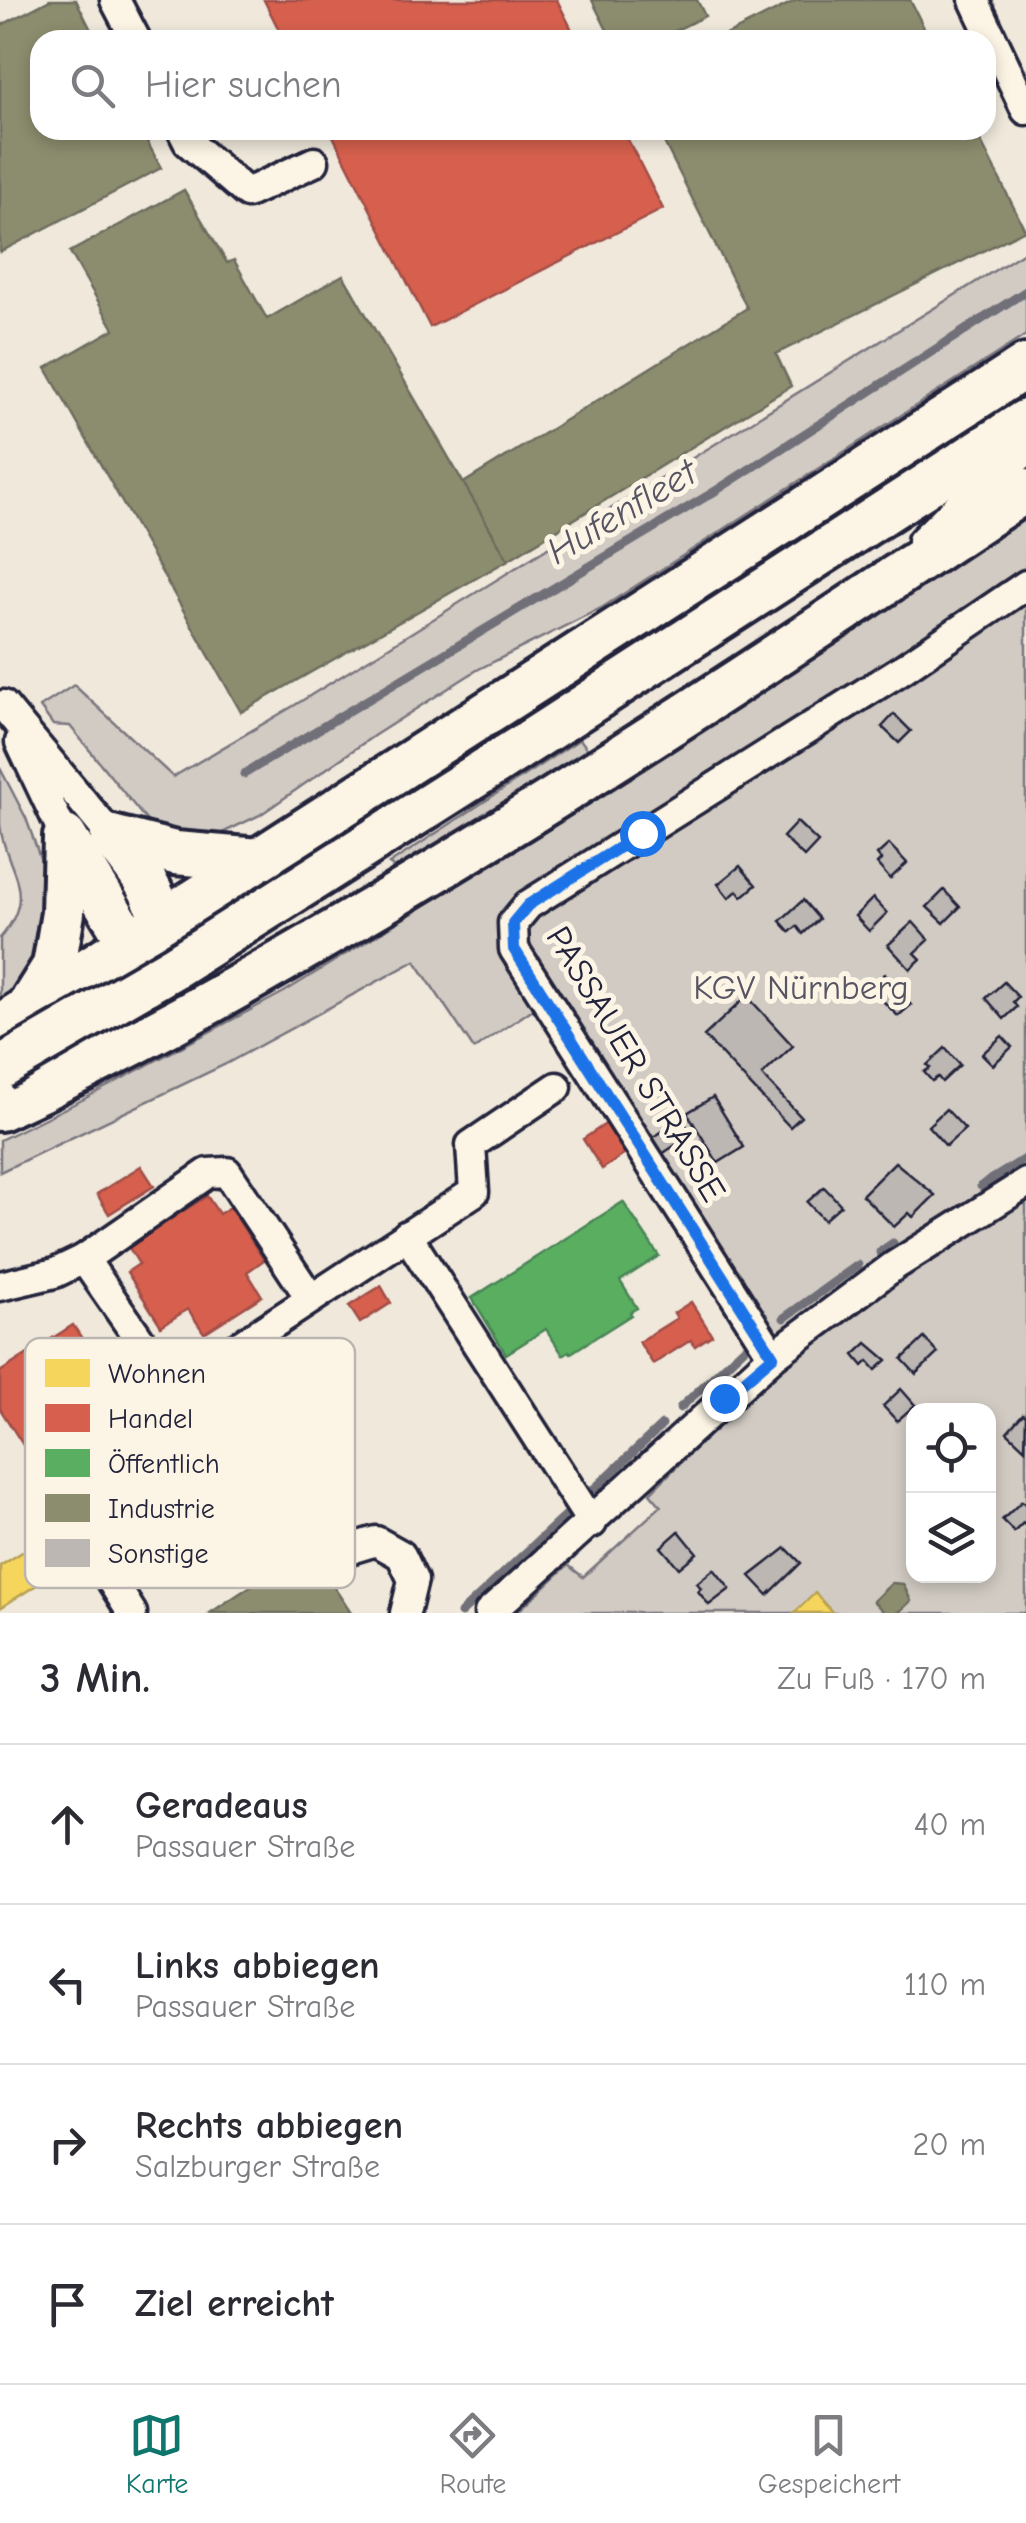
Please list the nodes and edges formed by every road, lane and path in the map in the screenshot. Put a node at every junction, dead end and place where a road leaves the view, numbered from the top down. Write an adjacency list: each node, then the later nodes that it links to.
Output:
1 (115, 0): 3 (street)
2 (974, 0): 4 (street)
3 (131, 30)
4 (988, 30)
5 (996, 47): 6 (street)
6 (1026, 110)
7 (187, 140): 8 (street)
8 (314, 162)
9 (1026, 366): 18 (highway)
10 (1026, 421): 23 (highway, bridge)
11 (1026, 451): 14 (street)
12 (1026, 490): 14 (highway)
13 (1026, 585): 33 (street, PASSAUER STRASSE)
14 (859, 601): 20 (highway)
15 (2, 702): 16 (street); 17 (street)
16 (66, 837): 19 (highway); 21 (highway)
17 (112, 837): 18 (highway); 19 (highway)
18 (259, 860): 19 (highway)
19 (155, 940): 20 (highway); 21 (highway); 22 (highway)
20 (242, 985): 22 (highway)
21 (13, 1018)
22 (106, 1060): 25 (highway)
23 (0, 1068)
24 (557, 1087): 27 (street)
25 (0, 1108)
26 (1026, 1183): 33 (street)
27 (408, 1236): 30 (street); 34 (street)
28 (84, 1259): 29 (street); 30 (street); 31 (street)
29 (0, 1286)
30 (311, 1299): 32 (street)
31 (139, 1338)
32 (252, 1338)
33 (773, 1356): 34 (street)
34 (592, 1523): 39 (street)
35 (355, 1548): 38 (street)
36 (116, 1588): 37 (street)
37 (132, 1613)
38 (405, 1613)
39 (489, 1613)

